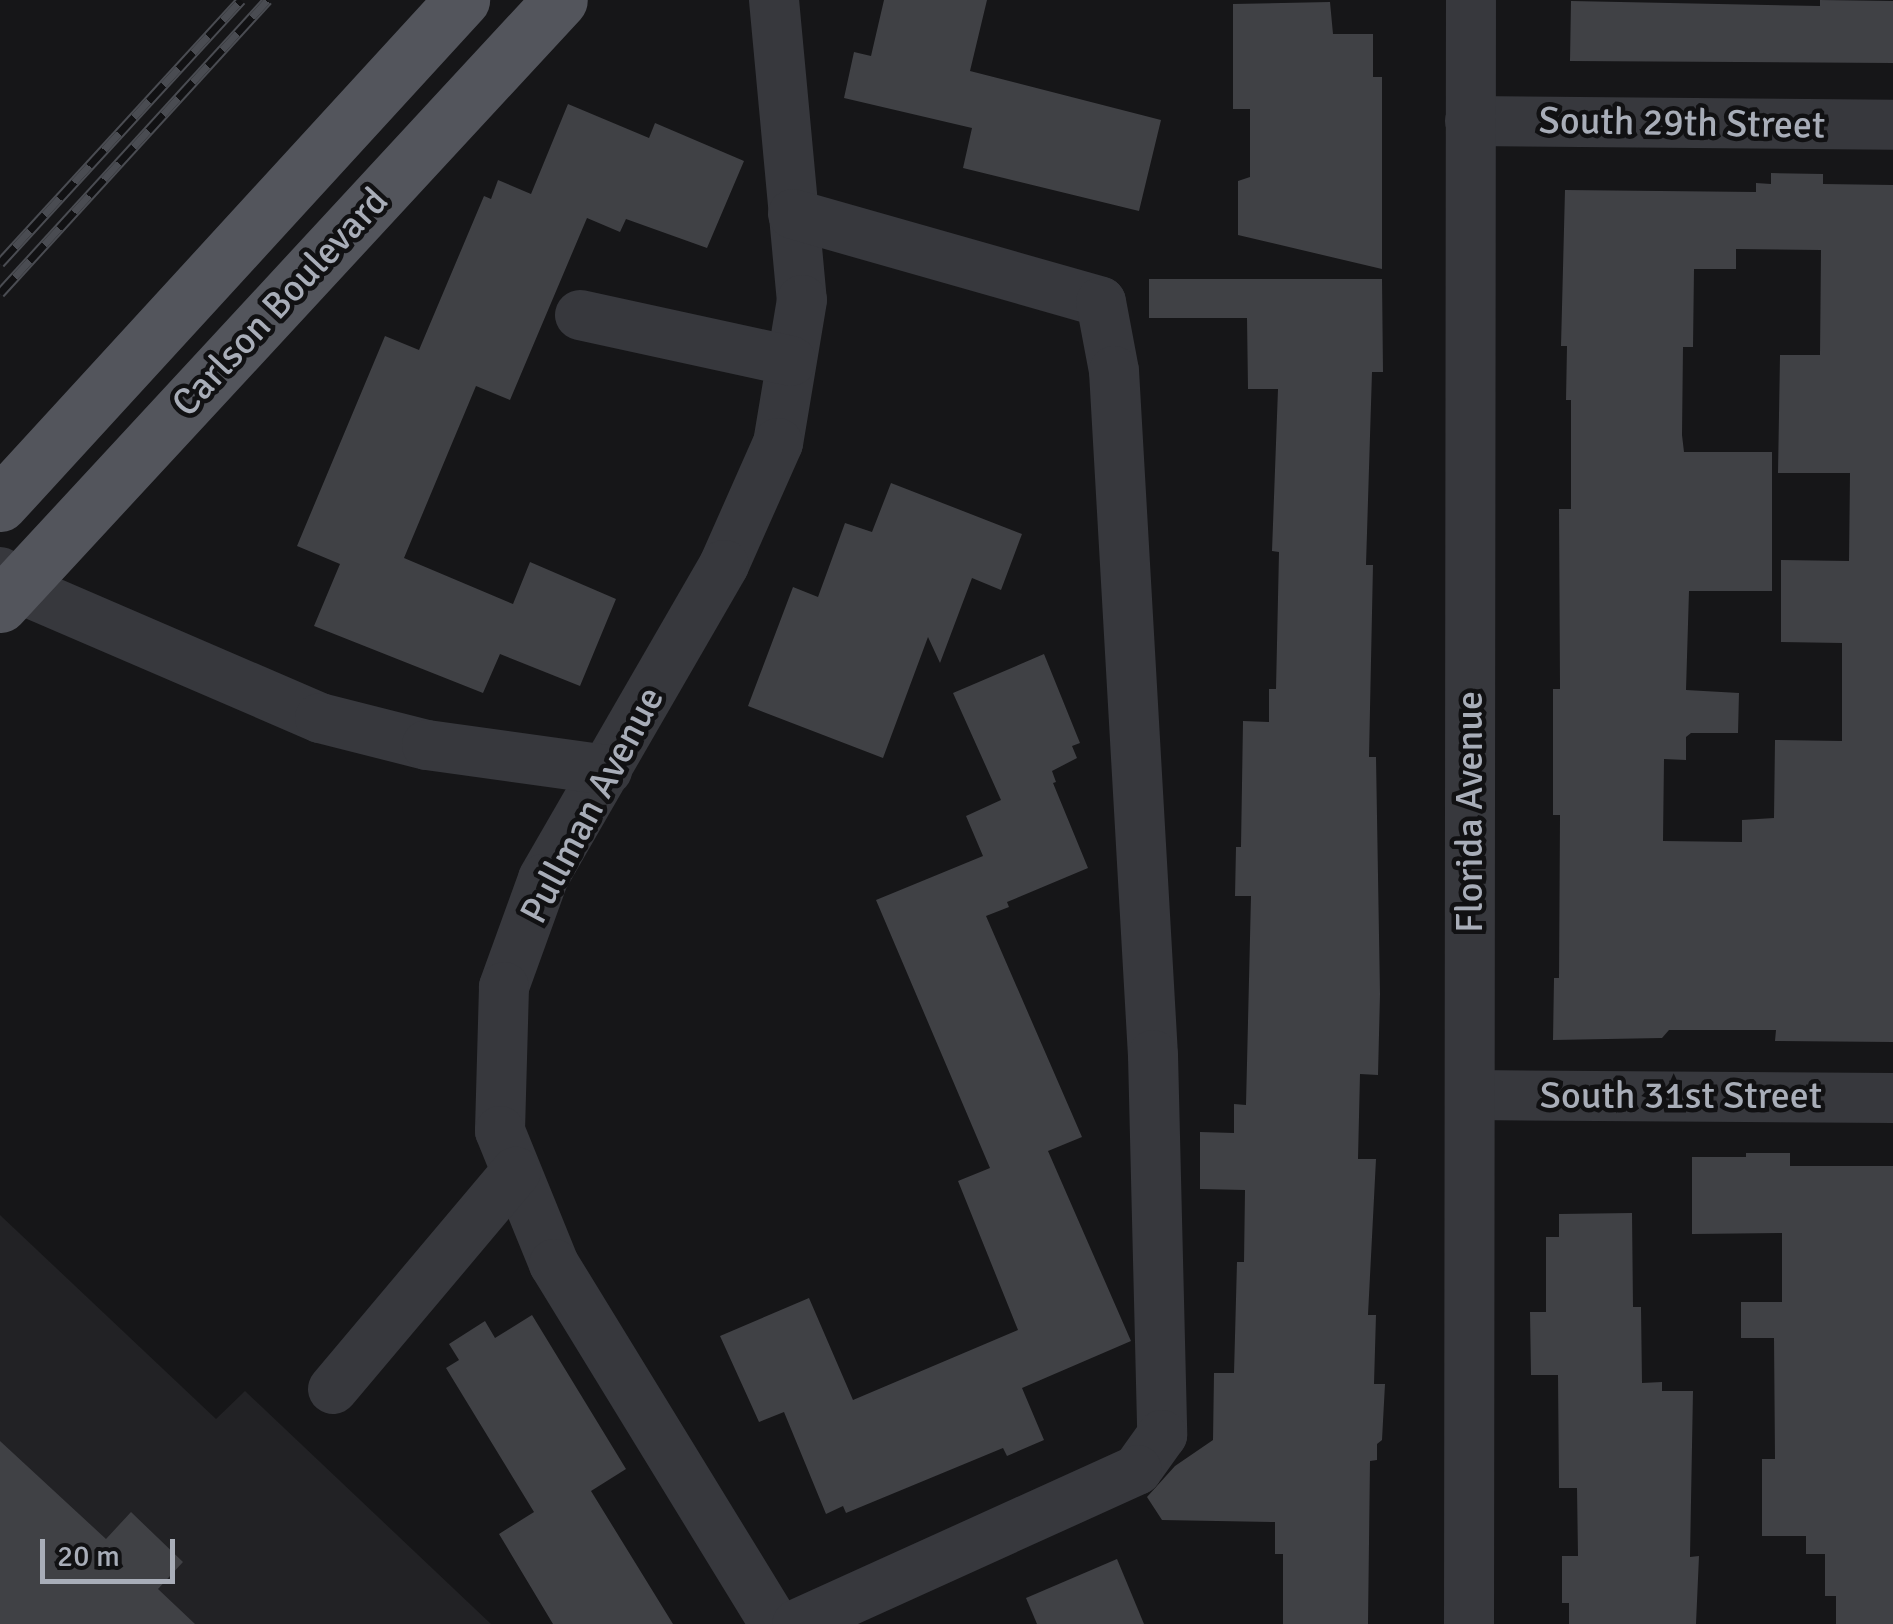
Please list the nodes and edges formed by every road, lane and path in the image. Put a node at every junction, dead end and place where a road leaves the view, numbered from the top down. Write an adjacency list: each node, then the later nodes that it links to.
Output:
1 (462, 0): 10 (main road, Carlson Boulevard)
2 (560, 0): 11 (main road, Carlson Boulevard)
3 (774, 0): 7 (street, Pullman Avenue)
4 (1471, 0): 5 (street, Florida Avenue)
5 (1470, 121): 6 (street, South 29th Street); 13 (street, Florida Avenue)
6 (1893, 125)
7 (794, 214): 9 (street, Pullman Avenue); 18 (street)
8 (580, 314): 9 (street)
9 (791, 361): 12 (street, Pullman Avenue)
10 (0, 504)
11 (5, 588): 12 (street)
12 (607, 770): 15 (street, Pullman Avenue)
13 (1470, 1095): 14 (street, South 31st Street); 19 (street, Florida Avenue)
14 (1893, 1098)
15 (516, 1172): 16 (street); 17 (street, Pullman Avenue)
16 (333, 1390)
17 (775, 1624)
18 (797, 1624)
19 (1469, 1624)

